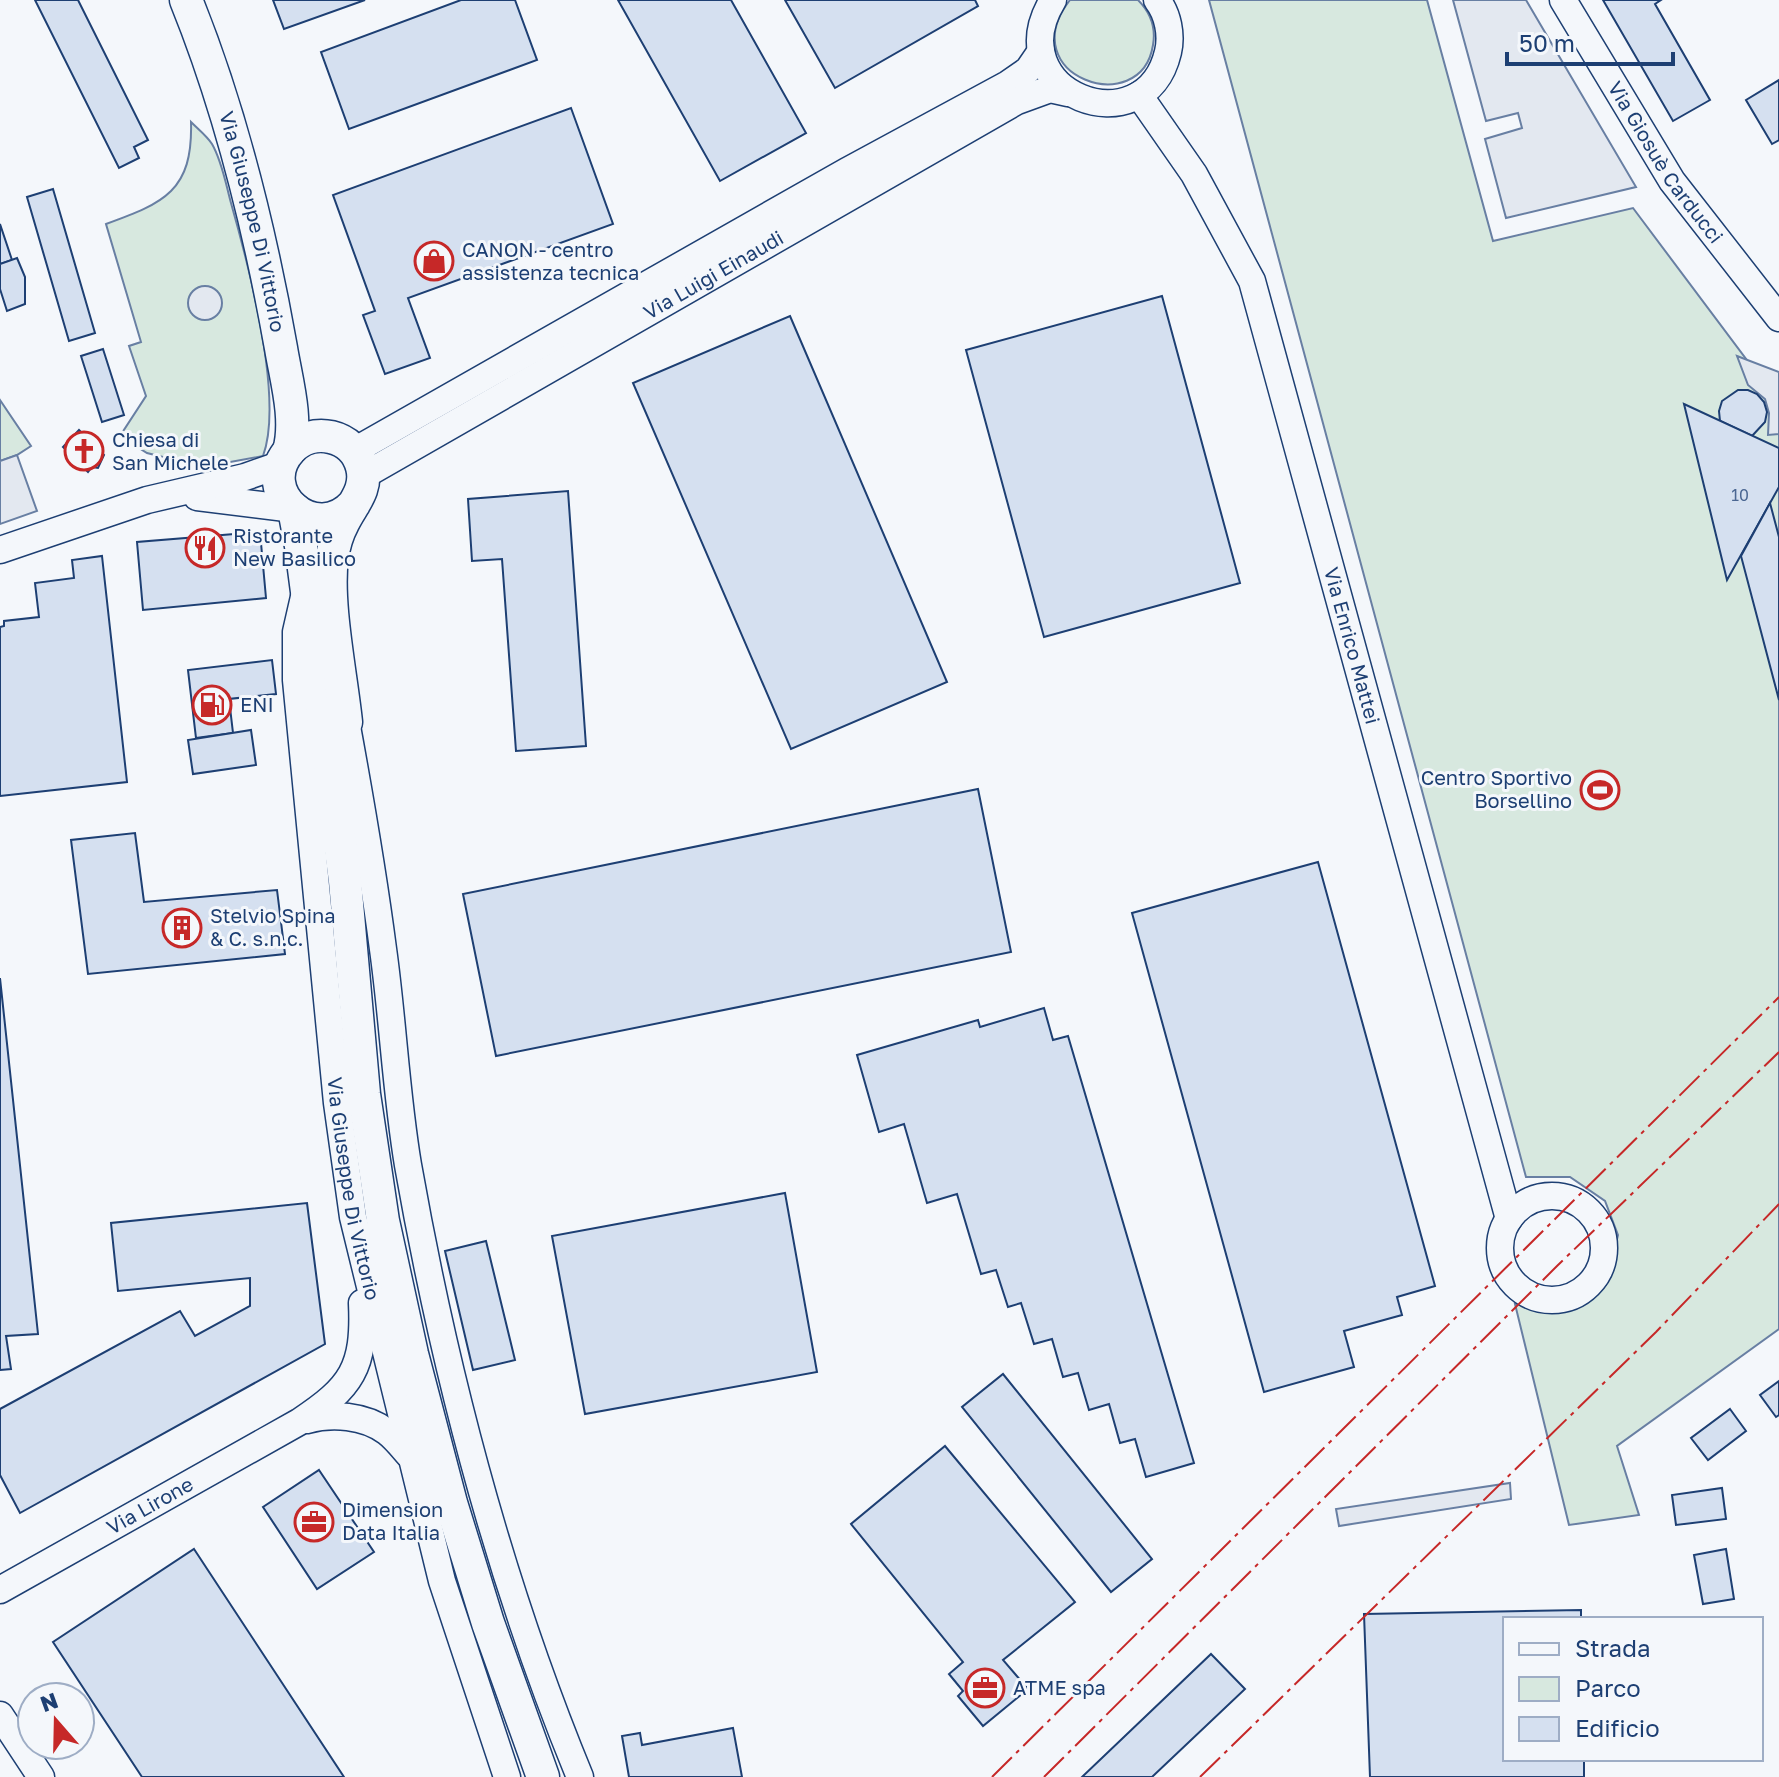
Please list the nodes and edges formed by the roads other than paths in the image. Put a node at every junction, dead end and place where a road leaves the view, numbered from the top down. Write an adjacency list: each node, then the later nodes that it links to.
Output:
1 (186, 0): 10 (main road, Via Giuseppe Di Vittorio)
2 (203, 0): 11 (main road, Via Giuseppe Di Vittorio)
3 (1053, 0): 6 (street)
4 (1157, 0): 8 (street)
5 (1563, 0): 9 (street, Via Giosuè Carducci)
6 (1041, 51): 7 (street); 11 (street, Via Luigi Einaudi)
7 (1068, 93): 8 (street); 11 (street, Via Luigi Einaudi)
8 (1139, 95): 18 (street, Via Enrico Mattei)
9 (1779, 318)
10 (285, 457): 11 (main road); 12 (street); 13 (main road, Via Giuseppe Di Vittorio)
11 (350, 467): 13 (main road); 16 (main road, Via Giuseppe Di Vittorio)
12 (165, 495): 13 (street); 14 (street)
13 (294, 509): 15 (main road, Via Giuseppe Di Vittorio)
14 (0, 550)
15 (306, 585): 17 (main road, Via Giuseppe Di Vittorio); 19 (street, Via Giuseppe Di Vittorio)
16 (346, 721): 17 (main road, Via Giuseppe Di Vittorio); 27 (street, Via Giuseppe Di Vittorio)
17 (345, 881): 26 (main road, Via Giuseppe Di Vittorio)
18 (1509, 1219)
19 (360, 1248): 20 (street, Via Lirone); 21 (street, Via Giuseppe Di Vittorio)
20 (299, 1422): 21 (street, Via Lirone); 22 (street, Via Lirone)
21 (409, 1455): 25 (street, Via Giuseppe Di Vittorio)
22 (0, 1590)
23 (0, 1715): 24 (street)
24 (41, 1777)
25 (507, 1777)
26 (543, 1777)
27 (580, 1777)

